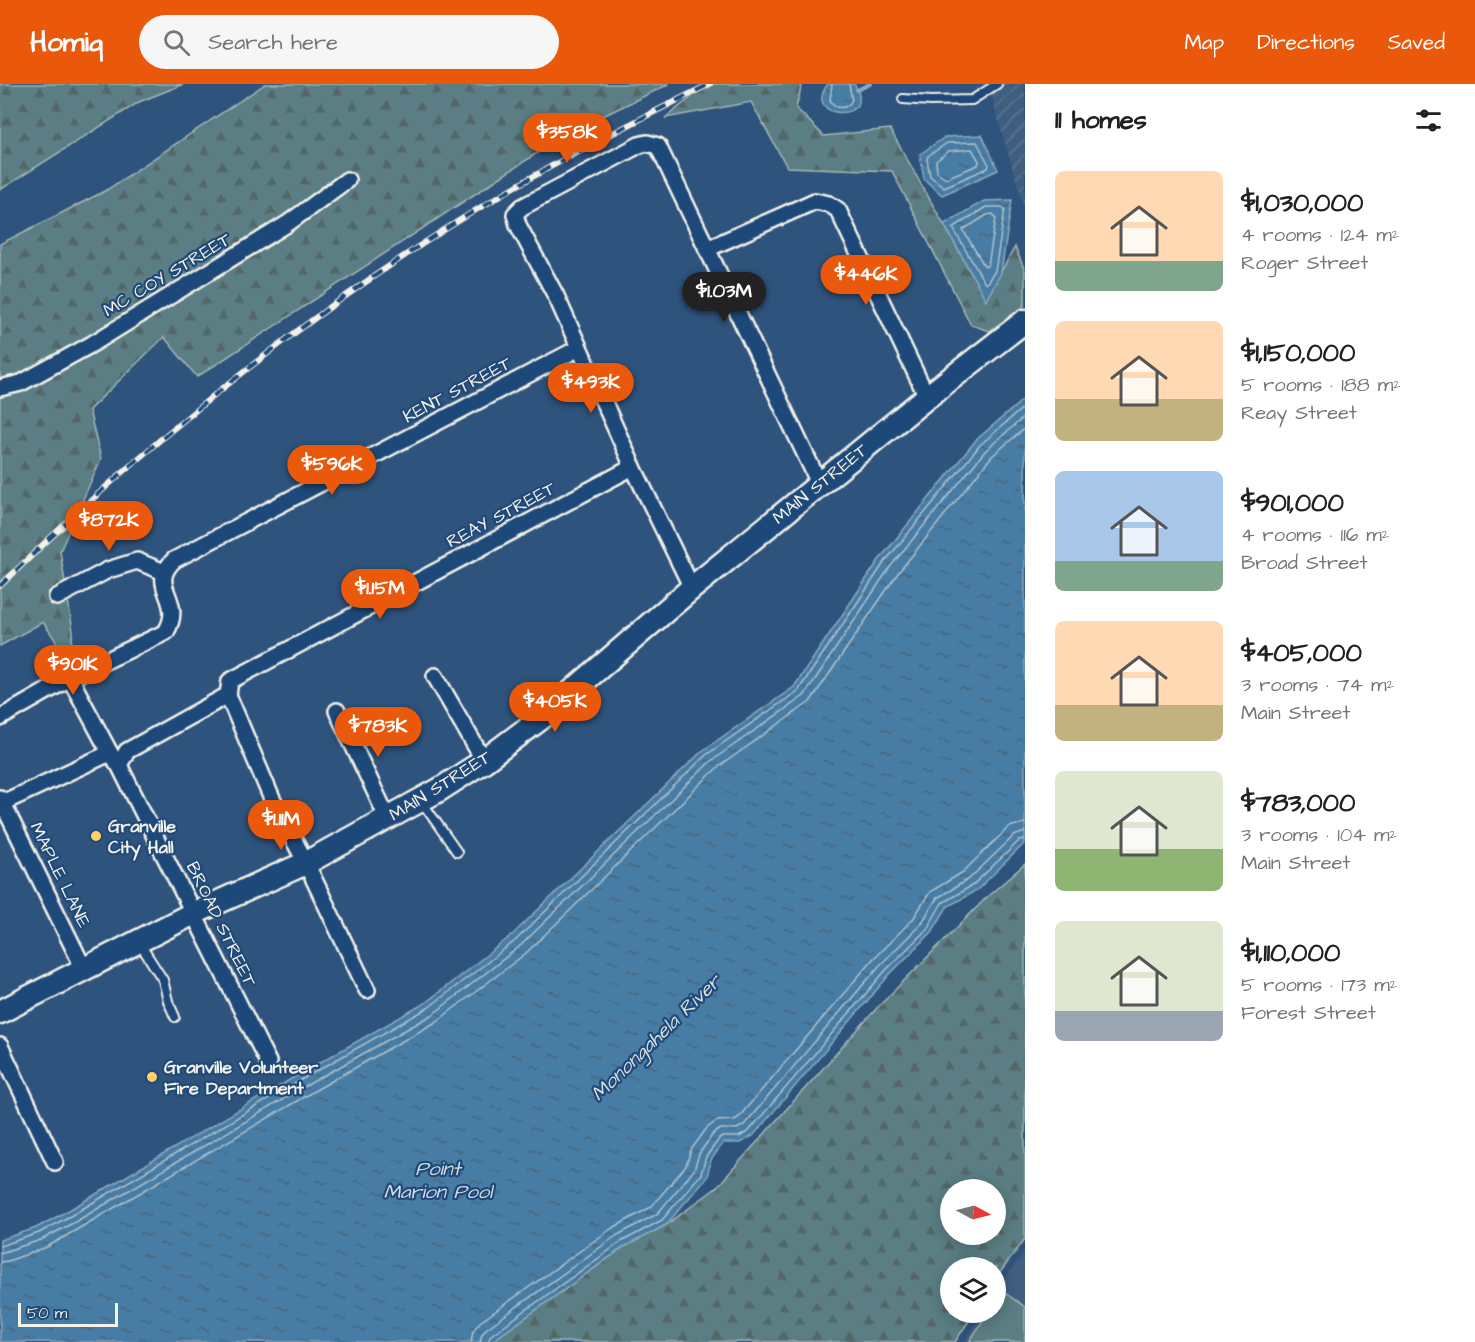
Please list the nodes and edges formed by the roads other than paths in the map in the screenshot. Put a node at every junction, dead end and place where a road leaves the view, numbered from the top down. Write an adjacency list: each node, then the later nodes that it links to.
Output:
1 (997, 84): 2 (lane)
2 (903, 99)
3 (347, 180): 7 (street, MC COY STREET)
4 (707, 249): 6 (street); 8 (street); 10 (street)
5 (1025, 321): 8 (main road, MAIN STREET)
6 (579, 348): 9 (street); 11 (street, KENT STREET)
7 (0, 388)
8 (927, 397): 10 (main road, MAIN STREET)
9 (633, 467): 12 (street); 16 (street, REAY STREET)
10 (820, 485): 12 (main road, MAIN STREET)
11 (164, 572): 13 (street); 15 (street)
12 (692, 588): 20 (main road, MAIN STREET)
13 (57, 597)
14 (435, 676): 20 (street)
15 (70, 678): 18 (street); 19 (street, BROAD STREET)
16 (228, 695): 21 (street, REAY STREET); 26 (street)
17 (337, 711): 24 (street)
18 (0, 718)
19 (110, 753): 21 (street, BROAD STREET); 23 (street)
20 (484, 761): 22 (main road, MAIN STREET)
21 (119, 765): 27 (street, BROAD STREET)
22 (421, 800): 24 (main road, MAIN STREET); 25 (lane)
23 (1, 802): 29 (street, MAPLE LANE)
24 (388, 819): 26 (main road, MAIN STREET)
25 (457, 852)
26 (306, 863): 27 (main road, MAIN STREET); 30 (street)
27 (194, 913): 28 (main road, MAIN STREET); 34 (street, BROAD STREET)
28 (139, 942): 29 (main road, MAIN STREET); 32 (lane)
29 (84, 969): 31 (main road, MAIN STREET)
30 (367, 990)
31 (0, 1012)
32 (175, 1017)
33 (0, 1046): 35 (street)
34 (268, 1062)
35 (55, 1162)

